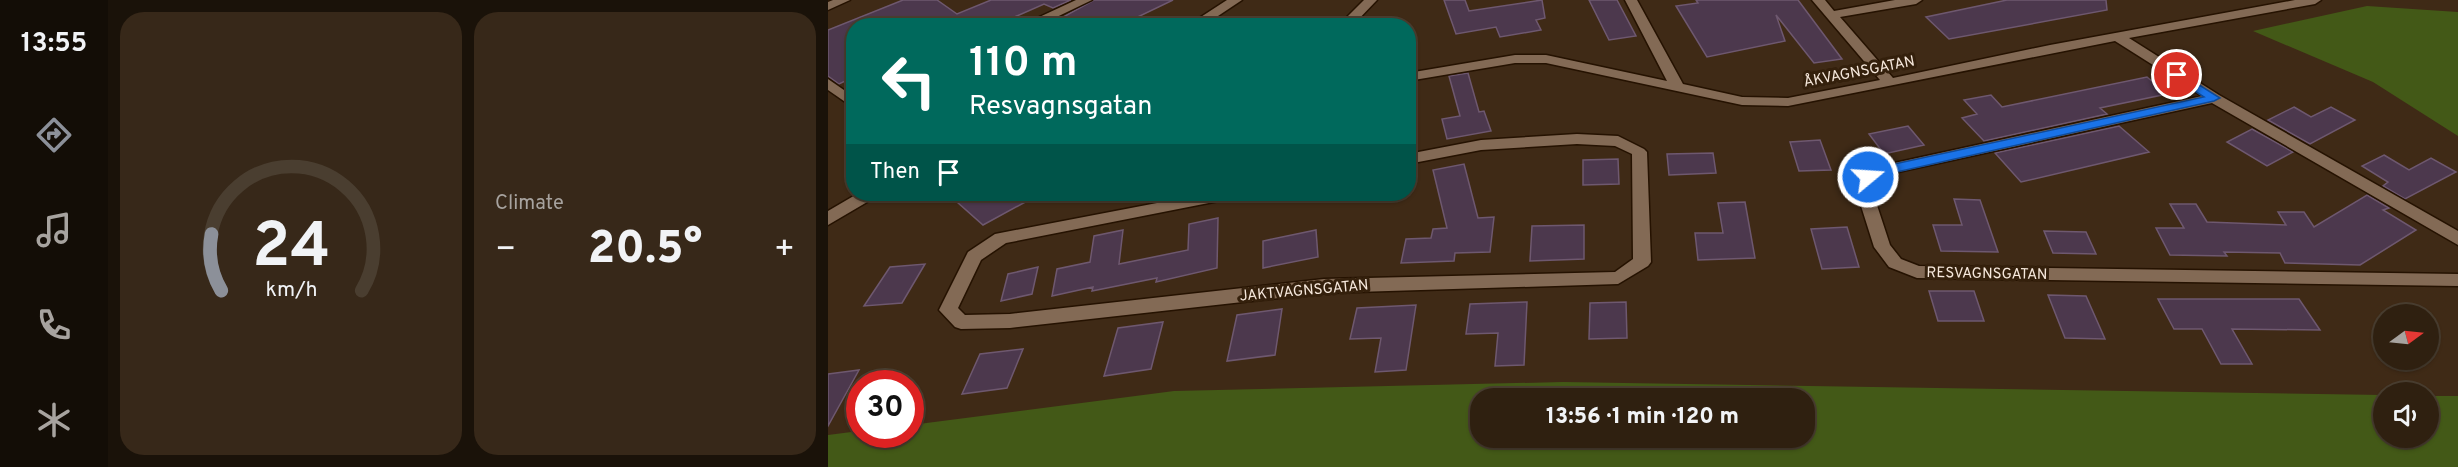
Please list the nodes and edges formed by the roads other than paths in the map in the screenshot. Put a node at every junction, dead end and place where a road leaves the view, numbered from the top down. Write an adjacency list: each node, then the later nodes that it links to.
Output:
1 (844, 0): 9 (street)
2 (1086, 0): 11 (street)
3 (1236, 0): 12 (street)
4 (1371, 0): 13 (street)
5 (1631, 0): 18 (street)
6 (1818, 0): 10 (street)
7 (1916, 0): 10 (street)
8 (2315, 0): 14 (street, ÅKVAGNSGATAN)
9 (828, 6)
10 (1831, 15): 16 (street)
11 (1044, 18)
12 (1206, 18)
13 (1352, 18)
14 (2118, 38): 16 (street, ÅKVAGNSGATAN); 20 (street)
15 (1416, 76): 18 (street, ÅKVAGNSGATAN)
16 (1889, 82): 18 (street, ÅKVAGNSGATAN)
17 (828, 83): 19 (street)
18 (1678, 88)
19 (846, 98)
20 (2214, 98): 25 (street); 26 (street, RESVAGNSGATAN)
21 (1416, 157): 23 (street, JAKTVAGNSGATAN)
22 (857, 201): 24 (street)
23 (1193, 201)
24 (828, 219)
25 (2458, 239)
26 (2458, 280)

